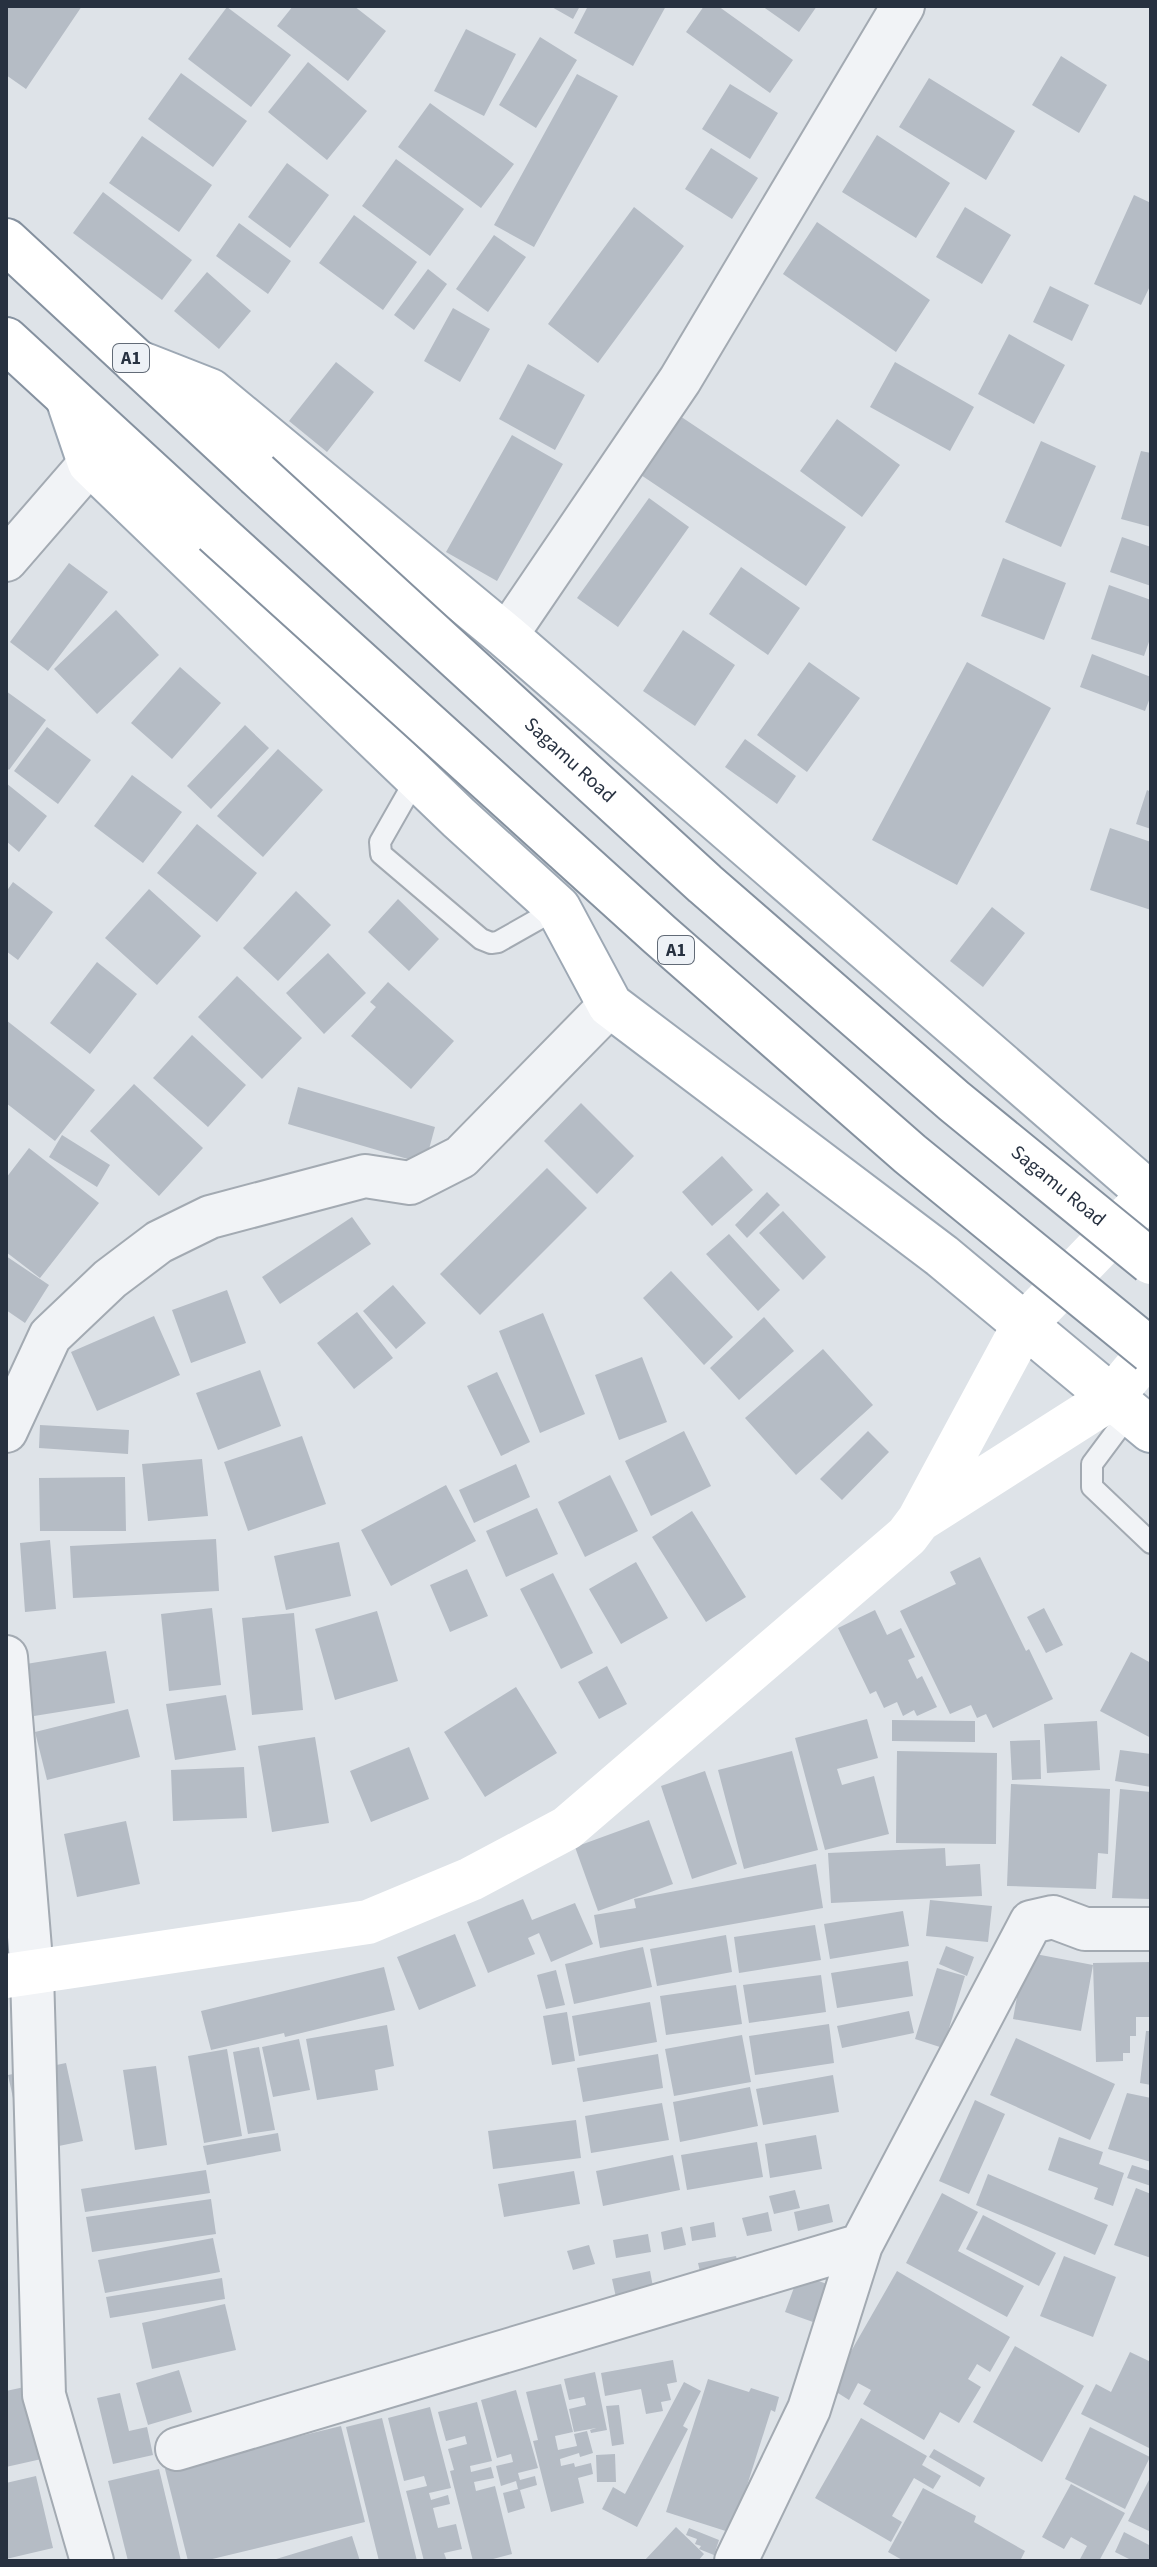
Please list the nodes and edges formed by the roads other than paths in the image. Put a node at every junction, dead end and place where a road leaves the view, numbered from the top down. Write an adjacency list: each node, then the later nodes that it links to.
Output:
1 (903, 6): 8 (street)
2 (6, 241): 4 (main road, Sagamu Road / A1)
3 (6, 340): 5 (main road, A1)
4 (133, 361): 8 (main road); 13 (main road, Sagamu Road / A1, bridge)
5 (68, 398): 6 (main road); 15 (main road, A1, bridge)
6 (90, 463): 7 (street); 9 (main road)
7 (6, 560)
8 (506, 636): 12 (main road)
9 (417, 777): 10 (main road); 10 (lane)
10 (558, 908): 11 (main road)
11 (610, 1005): 14 (main road); 17 (street)
12 (1150, 1194): 14 (main road)
13 (1151, 1262)
14 (1024, 1325): 16 (main road); 18 (main road)
15 (1151, 1351): 16 (main road)
16 (1131, 1414): 18 (main road); 19 (lane)
17 (6, 1431)
18 (919, 1520): 22 (main road)
19 (1151, 1543)
20 (6, 1657): 22 (street)
21 (1151, 1929): 23 (street)
22 (19, 1974): 25 (street)
23 (861, 2245): 24 (street); 26 (street)
24 (177, 2449)
25 (92, 2561)
26 (736, 2561)

